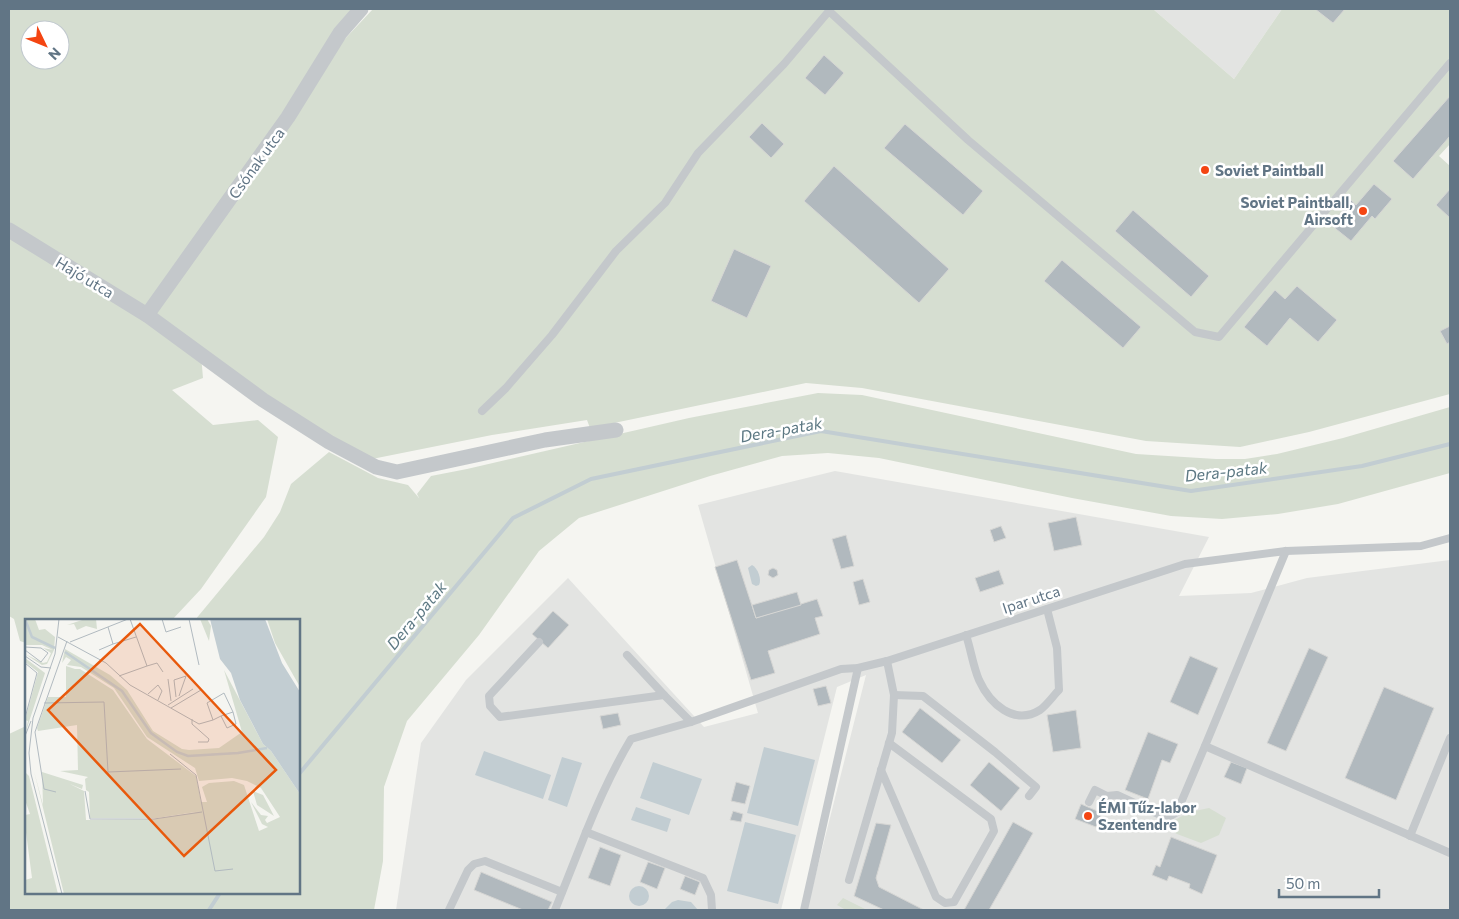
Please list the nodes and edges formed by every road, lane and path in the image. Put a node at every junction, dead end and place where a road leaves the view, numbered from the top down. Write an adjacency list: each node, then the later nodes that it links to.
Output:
1 (361, 9): 4 (street, Csónak utca)
2 (1450, 63): 5 (lane)
3 (9, 230): 4 (street, Hajó utca)
4 (147, 315): 6 (street, Hajó utca)
5 (482, 411)
6 (616, 430)
7 (1450, 538): 8 (lane, Ipar utca)
8 (1286, 551): 9 (lane, Ipar utca); 22 (lane)
9 (1047, 609): 10 (lane, Ipar utca); 10 (lane)
10 (966, 635): 13 (lane, Ipar utca)
11 (539, 642): 18 (lane)
12 (627, 654): 15 (lane)
13 (887, 661): 14 (lane, Ipar utca); 16 (lane)
14 (858, 668): 19 (lane, Ipar utca); 34 (lane)
15 (664, 695): 18 (lane); 19 (lane)
16 (894, 695): 21 (lane); 24 (lane)
17 (589, 696): 18 (lane)
18 (580, 706)
19 (691, 722): 26 (lane, Ipar utca)
20 (1450, 738): 27 (lane)
21 (889, 743): 23 (lane); 23 (lane)
22 (1205, 746): 25 (lane); 27 (lane)
23 (881, 770): 29 (lane)
24 (1029, 796)
25 (1089, 802)
26 (586, 832): 30 (lane); 33 (lane)
27 (1410, 836): 28 (lane)
28 (1450, 853)
29 (849, 880)
30 (562, 892): 31 (lane); 32 (lane)
31 (449, 910)
32 (555, 910)
33 (712, 910)
34 (804, 910)

